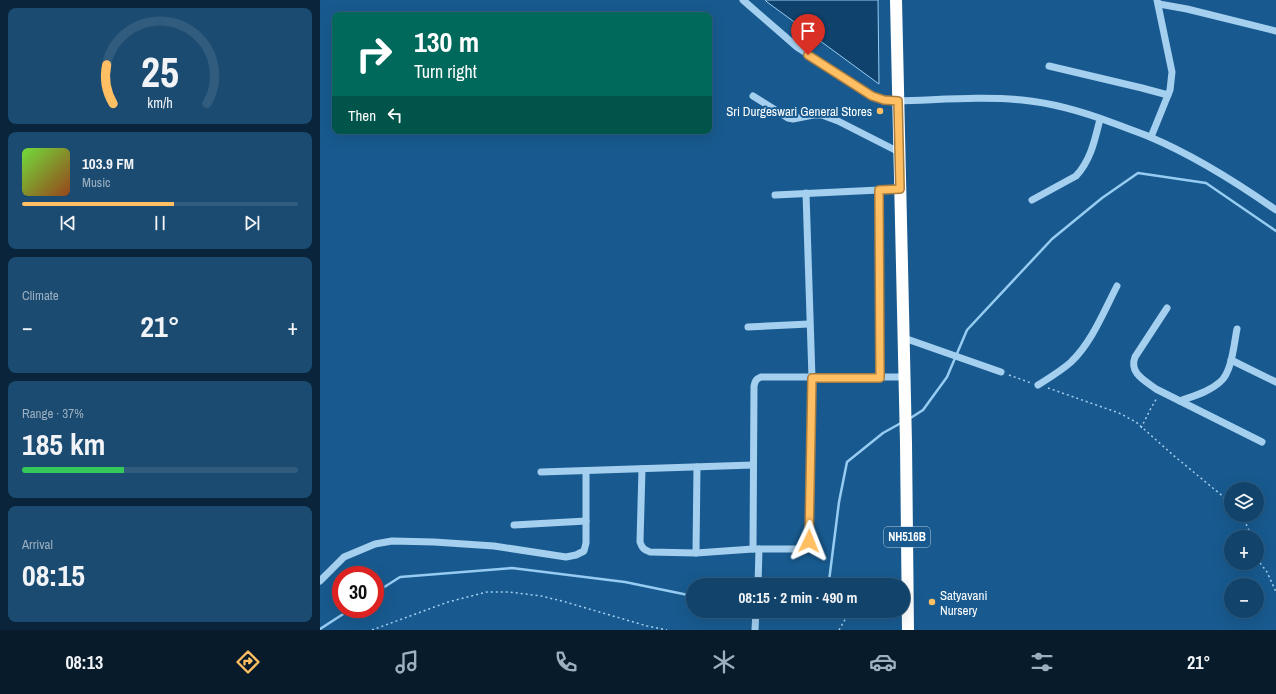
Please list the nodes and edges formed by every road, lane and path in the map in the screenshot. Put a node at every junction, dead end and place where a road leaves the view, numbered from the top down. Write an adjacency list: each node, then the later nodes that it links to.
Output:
1 (743, 0): 8 (street)
2 (896, 0): 8 (highway, NH516B)
3 (1158, 2): 4 (street); 6 (street)
4 (1276, 31)
5 (1049, 66): 6 (street)
6 (1168, 95): 10 (street)
7 (753, 96): 11 (street)
8 (898, 101): 9 (street); 11 (highway, NH516B)
9 (1100, 119): 10 (street); 16 (street)
10 (1151, 137): 17 (street)
11 (899, 152): 12 (highway, NH516B)
12 (900, 189): 13 (street); 23 (highway, NH516B)
13 (879, 190): 14 (street); 28 (street)
14 (806, 193): 15 (street); 20 (street)
15 (775, 195)
16 (1032, 200)
17 (1276, 210)
18 (1118, 286): 30 (street)
19 (1167, 308): 31 (street)
20 (809, 324): 21 (street); 27 (street)
21 (748, 327)
22 (1237, 329): 24 (street)
23 (904, 338): 25 (street); 26 (highway, NH516B)
24 (1231, 360): 29 (street); 32 (street)
25 (1001, 372): 30 (path)
26 (904, 377): 28 (street); 55 (highway, NH516B)
27 (812, 378): 28 (street); 35 (street); 43 (street)
28 (880, 378)
29 (1276, 382)
30 (1038, 385): 33 (path)
31 (1162, 392): 32 (street); 33 (path)
32 (1180, 401): 34 (street)
33 (1141, 428): 40 (path)
34 (1262, 442)
35 (753, 465): 36 (street); 43 (street)
36 (697, 467): 37 (street); 44 (street)
37 (642, 469): 38 (street); 44 (street)
38 (586, 471): 39 (street); 41 (street)
39 (540, 472)
40 (1224, 497)
41 (586, 521): 42 (street); 47 (street)
42 (514, 525)
43 (756, 549): 44 (street); 46 (street)
44 (696, 553)
45 (1264, 568): 48 (path)
46 (758, 578)
47 (320, 581)
48 (1276, 592)
49 (756, 618): 53 (street)
50 (846, 618): 54 (path)
51 (372, 630): 52 (path)
52 (667, 630)
53 (755, 630)
54 (839, 630)
55 (908, 630)

